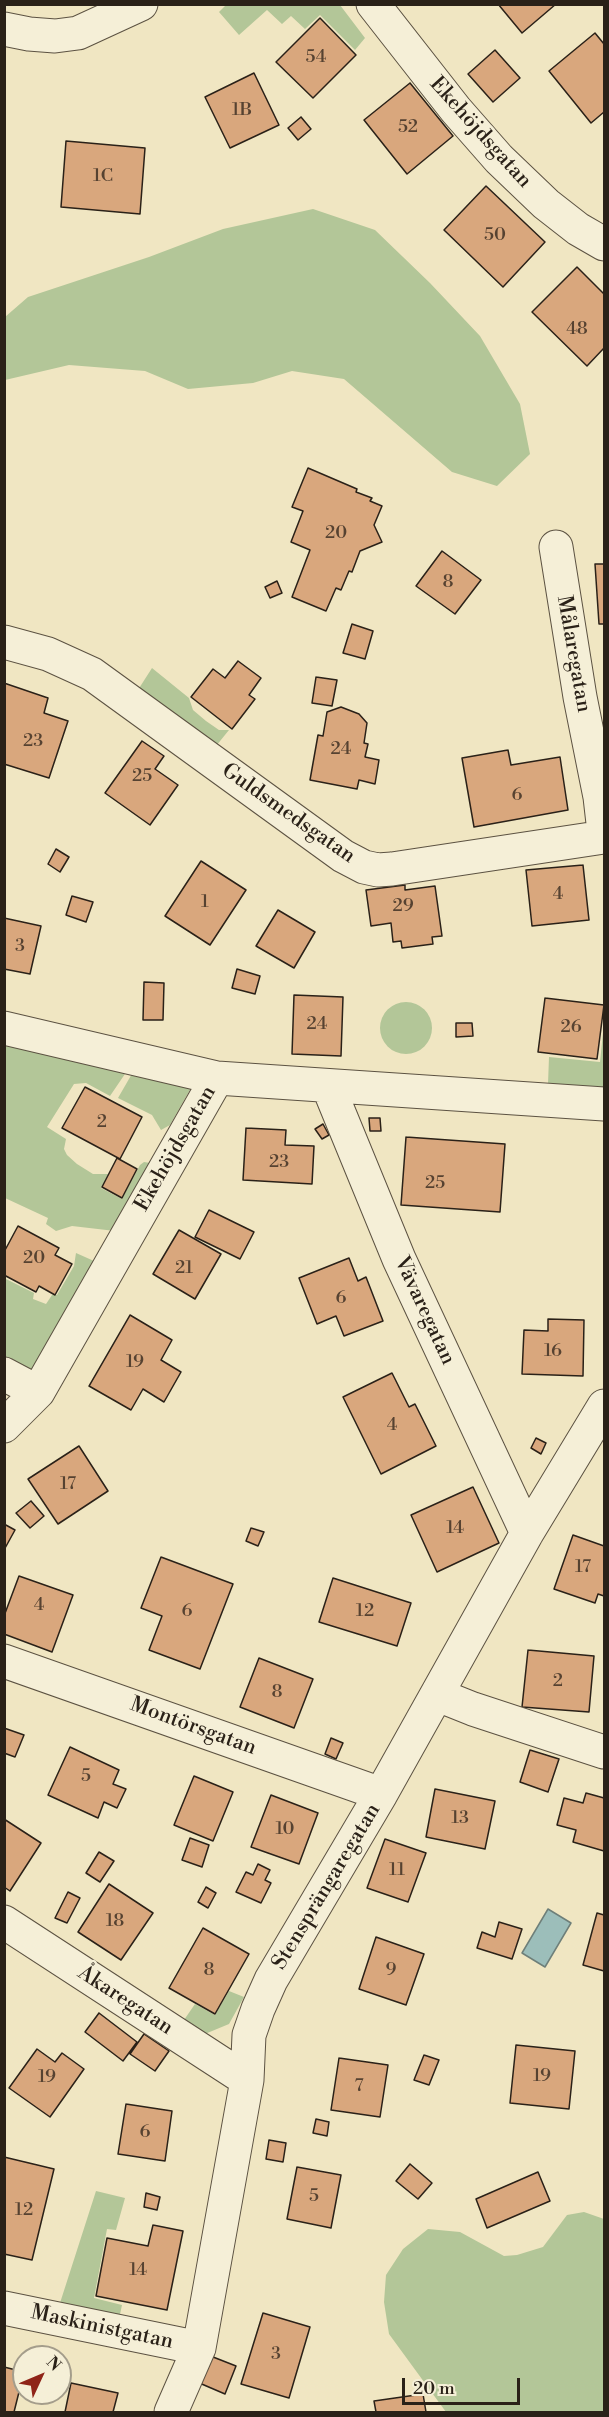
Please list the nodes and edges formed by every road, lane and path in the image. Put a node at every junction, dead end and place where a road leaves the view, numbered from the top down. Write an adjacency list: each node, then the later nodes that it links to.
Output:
1 (141, 4): 3 (street)
2 (373, 4): 4 (street, Ekehöjdsgatan)
3 (4, 29)
4 (604, 244)
5 (555, 547): 7 (street, Målaregatan)
6 (4, 642): 8 (street, Guldsmedsgatan)
7 (602, 796): 8 (street, Målaregatan)
8 (604, 835)
9 (4, 1028): 10 (street)
10 (217, 1078): 11 (street, Ekehöjdsgatan); 14 (street, Ekehöjdsgatan)
11 (328, 1086): 12 (street, Ekehöjdsgatan); 17 (street, Vävaregatan)
12 (604, 1104)
13 (4, 1374): 14 (street)
14 (38, 1392): 16 (street, Ekehöjdsgatan)
15 (604, 1406): 17 (street, Stensprängaregatan)
16 (4, 1426)
17 (527, 1533): 19 (street, Stensprängaregatan)
18 (4, 1661): 21 (street, Montörsgatan)
19 (438, 1695): 20 (street); 21 (street, Stensprängaregatan)
20 (604, 1752)
21 (381, 1794): 23 (street, Stensprängaregatan)
22 (4, 1922): 23 (street, Åkaregatan)
23 (247, 2080): 25 (street, Stensprängaregatan)
24 (4, 2308): 25 (street, Maskinistgatan)
25 (199, 2348): 26 (street, Stensprängaregatan)
26 (171, 2412)

